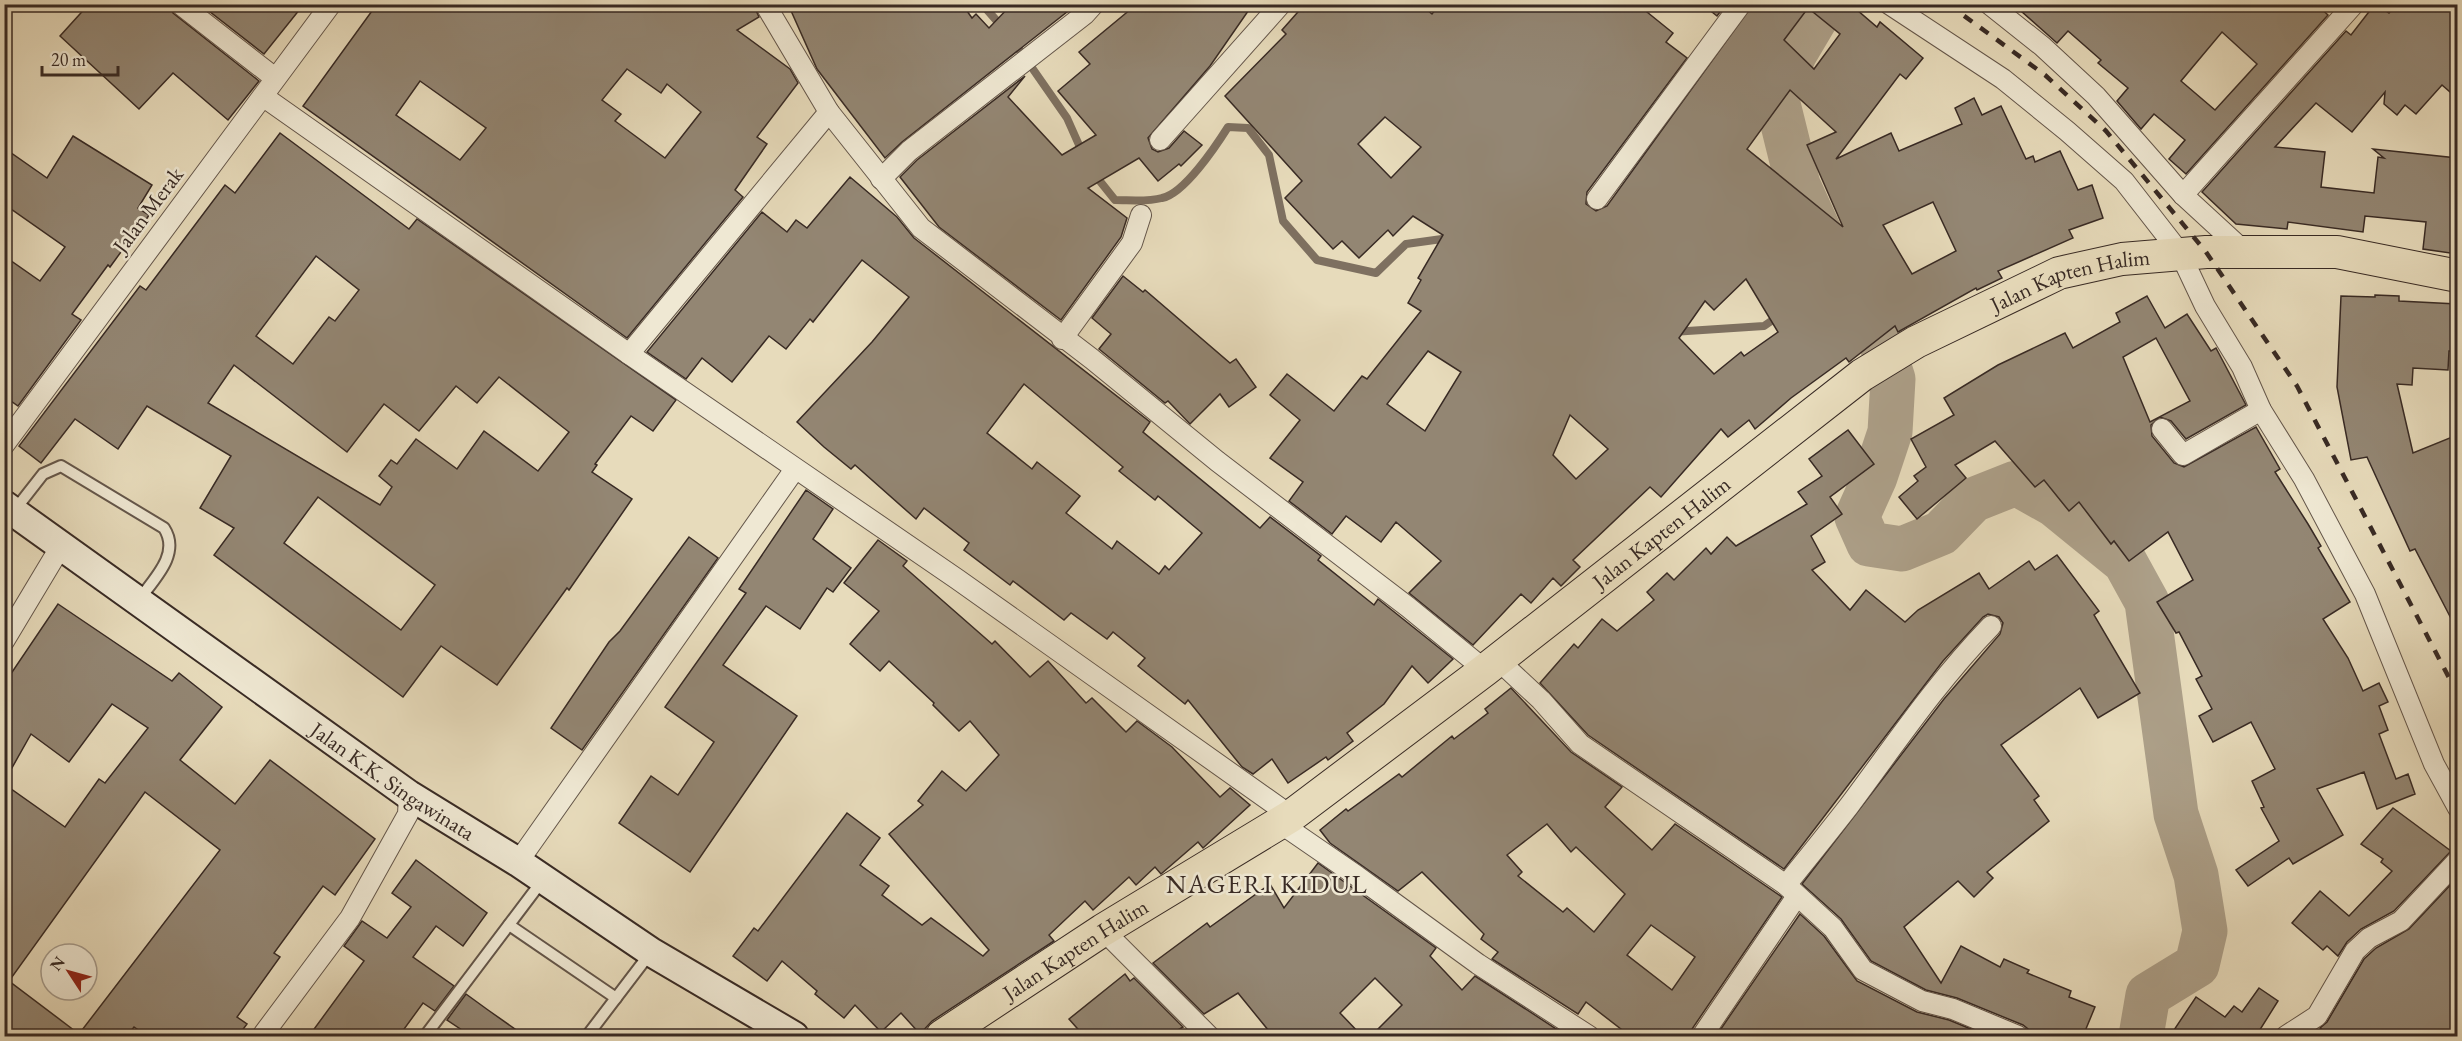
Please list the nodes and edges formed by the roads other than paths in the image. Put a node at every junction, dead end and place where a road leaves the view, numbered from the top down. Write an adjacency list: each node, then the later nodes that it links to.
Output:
1 (180, 4): 10 (street)
2 (331, 4): 10 (street, Jalan Merak)
3 (765, 4): 12 (street)
4 (1094, 4): 14 (street)
5 (1281, 4): 13 (street)
6 (1741, 4): 16 (street)
7 (1889, 4): 19 (street)
8 (1989, 4): 15 (street)
9 (2354, 4): 15 (street)
10 (275, 78): 11 (street, Jalan Merak)
11 (264, 97): 22 (street); 25 (street, Jalan Merak)
12 (829, 112): 14 (street); 22 (street)
13 (1160, 140)
14 (881, 179): 21 (street)
15 (2183, 195): 18 (street)
16 (1597, 199)
17 (1141, 215): 21 (street)
18 (2244, 251): 19 (main road, Jalan Kapten Halim); 20 (main road, Jalan Kapten Halim)
19 (2180, 253): 23 (street); 32 (main road, Jalan Kapten Halim)
20 (2457, 276)
21 (1062, 339): 32 (street)
22 (629, 354): 26 (street)
23 (2261, 410): 24 (street); 34 (street)
24 (2162, 429)
25 (4, 446)
26 (795, 469): 35 (street); 37 (street)
27 (9, 508): 28 (street, Jalan K.K. Singawinata); 29 (lane)
28 (61, 546): 29 (street, Jalan K.K. Singawinata); 31 (street)
29 (138, 601): 33 (street, Jalan K.K. Singawinata)
30 (1991, 626): 39 (street)
31 (4, 641)
32 (1492, 665): 35 (main road, Jalan Kapten Halim); 39 (street)
33 (409, 795): 37 (street, Jalan K.K. Singawinata); 45 (street)
34 (2457, 808)
35 (1286, 820): 41 (main road, Jalan Kapten Halim); 51 (street)
36 (2457, 860): 54 (street)
37 (518, 862): 38 (street, Jalan K.K. Singawinata)
38 (542, 880): 40 (lane); 42 (street, Jalan K.K. Singawinata)
39 (1791, 890): 44 (street); 52 (street)
40 (509, 925): 43 (lane); 46 (lane)
41 (1103, 930): 49 (main road, Jalan Kapten Halim); 50 (street)
42 (651, 952): 43 (lane); 48 (street, Jalan K.K. Singawinata)
43 (616, 998): 47 (lane)
44 (1997, 1033): 53 (street)
45 (262, 1036)
46 (424, 1036)
47 (587, 1036)
48 (794, 1036)
49 (942, 1036)
50 (1209, 1036)
51 (1590, 1036)
52 (1702, 1036)
53 (2018, 1036)
54 (2286, 1036)

